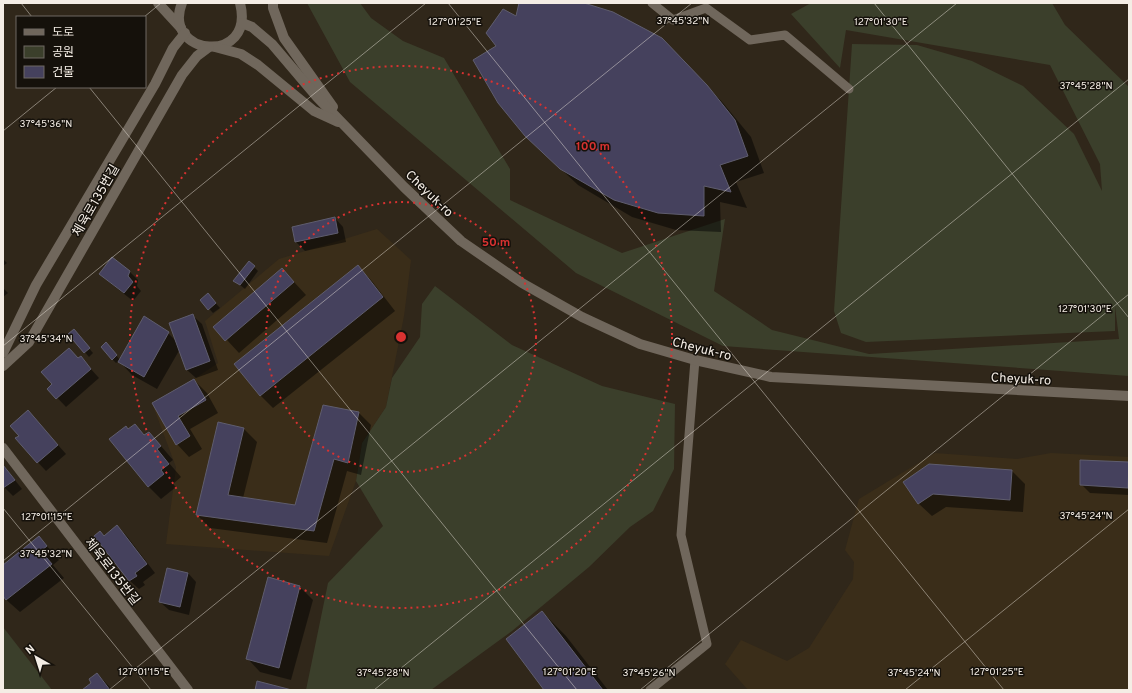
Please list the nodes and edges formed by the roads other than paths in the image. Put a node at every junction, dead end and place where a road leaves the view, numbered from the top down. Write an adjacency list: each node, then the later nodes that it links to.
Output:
1 (158, 3): 7 (street)
2 (182, 3): 7 (street)
3 (240, 3): 6 (street)
4 (273, 3): 10 (street)
5 (652, 3): 9 (lane)
6 (242, 23): 8 (street, 체육로135번길); 10 (street)
7 (183, 31): 8 (street); 11 (street, 체육로135번길)
8 (212, 47): 10 (street); 13 (street, 체육로135번길)
9 (849, 89)
10 (345, 125): 12 (street, Cheyuk-ro)
11 (3, 354)
12 (695, 360): 14 (street, Cheyuk-ro); 17 (lane)
13 (3, 366)
14 (1129, 396)
15 (3, 448): 16 (street, 체육로135번길)
16 (188, 690)
17 (650, 690)

